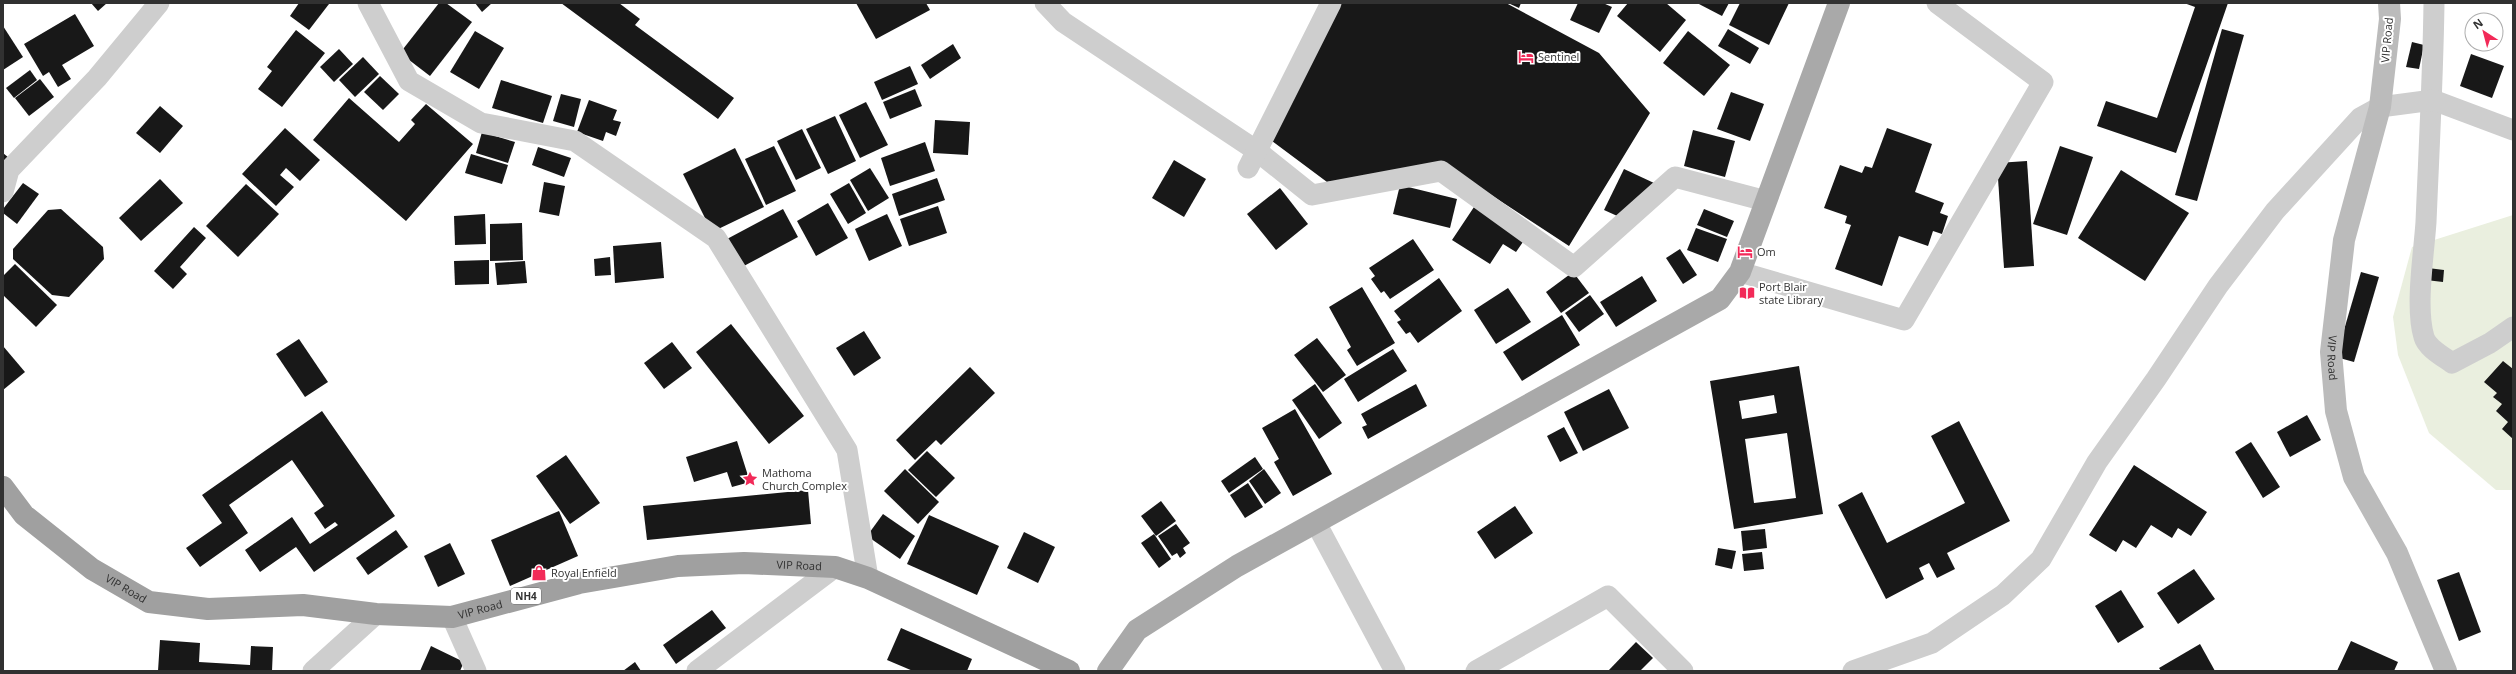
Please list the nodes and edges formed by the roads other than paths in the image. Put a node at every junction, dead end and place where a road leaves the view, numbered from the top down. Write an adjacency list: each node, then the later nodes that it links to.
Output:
1 (159, 3): 13 (street)
2 (368, 3): 20 (street)
3 (1045, 3): 12 (street)
4 (1331, 3): 12 (street)
5 (1839, 3): 14 (main road)
6 (1937, 3): 15 (street)
7 (2389, 3): 10 (main road, VIP Road)
8 (2434, 3): 9 (street)
9 (2433, 100): 10 (street); 11 (street); 16 (street)
10 (2380, 107): 32 (street); 33 (main road, VIP Road)
11 (2513, 130)
12 (1252, 160): 14 (street)
13 (3, 192)
14 (1766, 201): 15 (main road)
15 (1740, 272): 18 (main road)
16 (2513, 327)
17 (3, 487): 21 (highway, VIP Road / NH4)
18 (1316, 523): 28 (main road); 29 (street)
19 (836, 567): 20 (highway, VIP Road / NH4); 22 (highway, VIP Road / NH4); 26 (street)
20 (868, 578): 23 (highway, VIP Road / NH4)
21 (376, 614): 22 (highway, VIP Road / NH4); 24 (street)
22 (452, 616): 25 (street)
23 (1039, 665): 27 (highway, VIP Road / NH4)
24 (313, 671)
25 (476, 671)
26 (697, 671)
27 (1069, 671)
28 (1108, 671)
29 (1395, 671)
30 (1476, 671): 31 (street)
31 (1683, 671)
32 (1853, 671)
33 (2446, 671)

